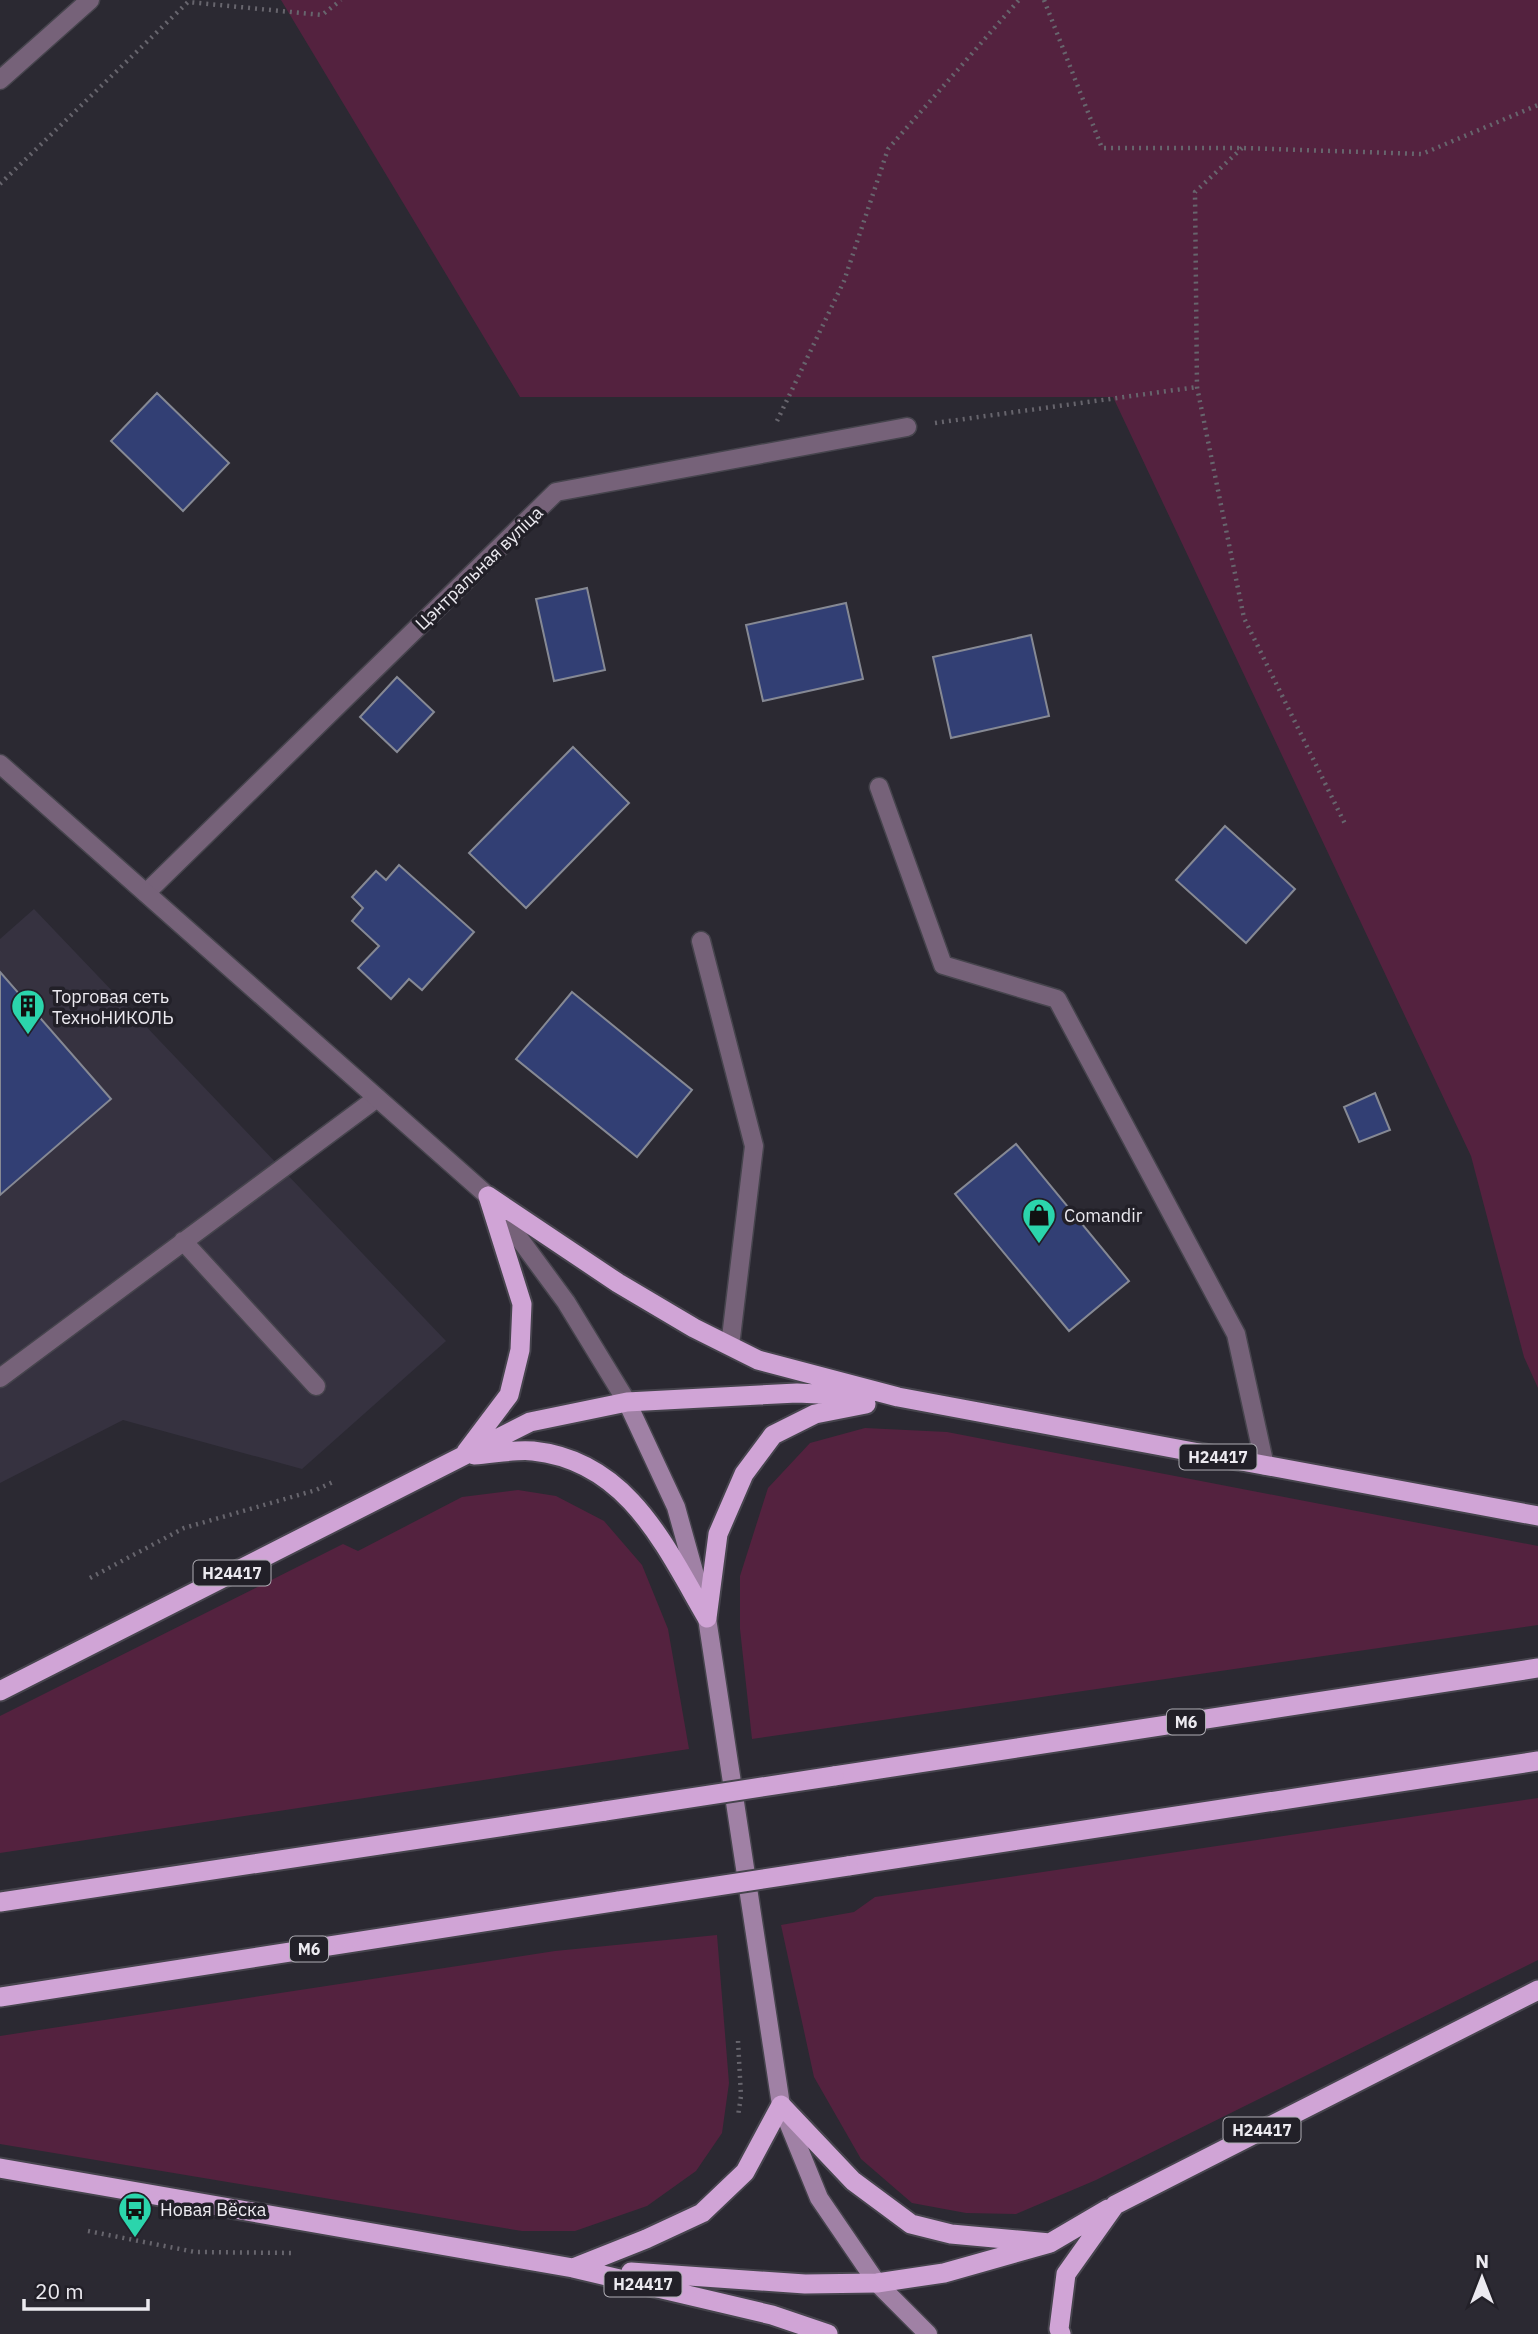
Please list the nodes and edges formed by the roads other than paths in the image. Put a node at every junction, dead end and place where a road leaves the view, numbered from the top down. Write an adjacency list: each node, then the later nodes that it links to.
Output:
1 (90, 0): 2 (street)
2 (0, 80)
3 (907, 427): 6 (street, Цэнтральная вуліца)
4 (0, 764): 6 (street)
5 (879, 787): 17 (street)
6 (146, 892): 8 (street)
7 (701, 941): 11 (street)
8 (377, 1098): 9 (street); 10 (street)
9 (488, 1196): 11 (highway); 15 (street); 16 (highway)
10 (184, 1241): 12 (street); 13 (street)
11 (730, 1346): 14 (highway)
12 (0, 1377)
13 (316, 1386)
14 (898, 1398): 15 (highway); 17 (highway, Н24417); 19 (highway, Н24417)
15 (627, 1402): 16 (highway); 19 (main road)
16 (463, 1456): 19 (highway, Н24417); 21 (highway, Н24417)
17 (1265, 1466): 18 (highway, Н24417)
18 (1538, 1516)
19 (707, 1618): 26 (main road, Н24417)
20 (1538, 1668): 23 (highway, М6, bridge)
21 (0, 1690)
22 (1538, 1761): 25 (highway, М6, bridge)
23 (0, 1902)
24 (1538, 1990): 28 (highway, Н24417)
25 (0, 1997)
26 (781, 2105): 29 (highway); 30 (highway, Н24417); 31 (main road, Н24417)
27 (0, 2168): 30 (highway, Н24417)
28 (1115, 2205): 29 (highway, Н24417); 34 (highway, Н24417)
29 (1050, 2243): 31 (highway, Н24417)
30 (573, 2268): 31 (highway, Н24417); 32 (highway, Н24417)
31 (877, 2283): 33 (main road, Н24417)
32 (828, 2334)
33 (928, 2334)
34 (1061, 2334)

